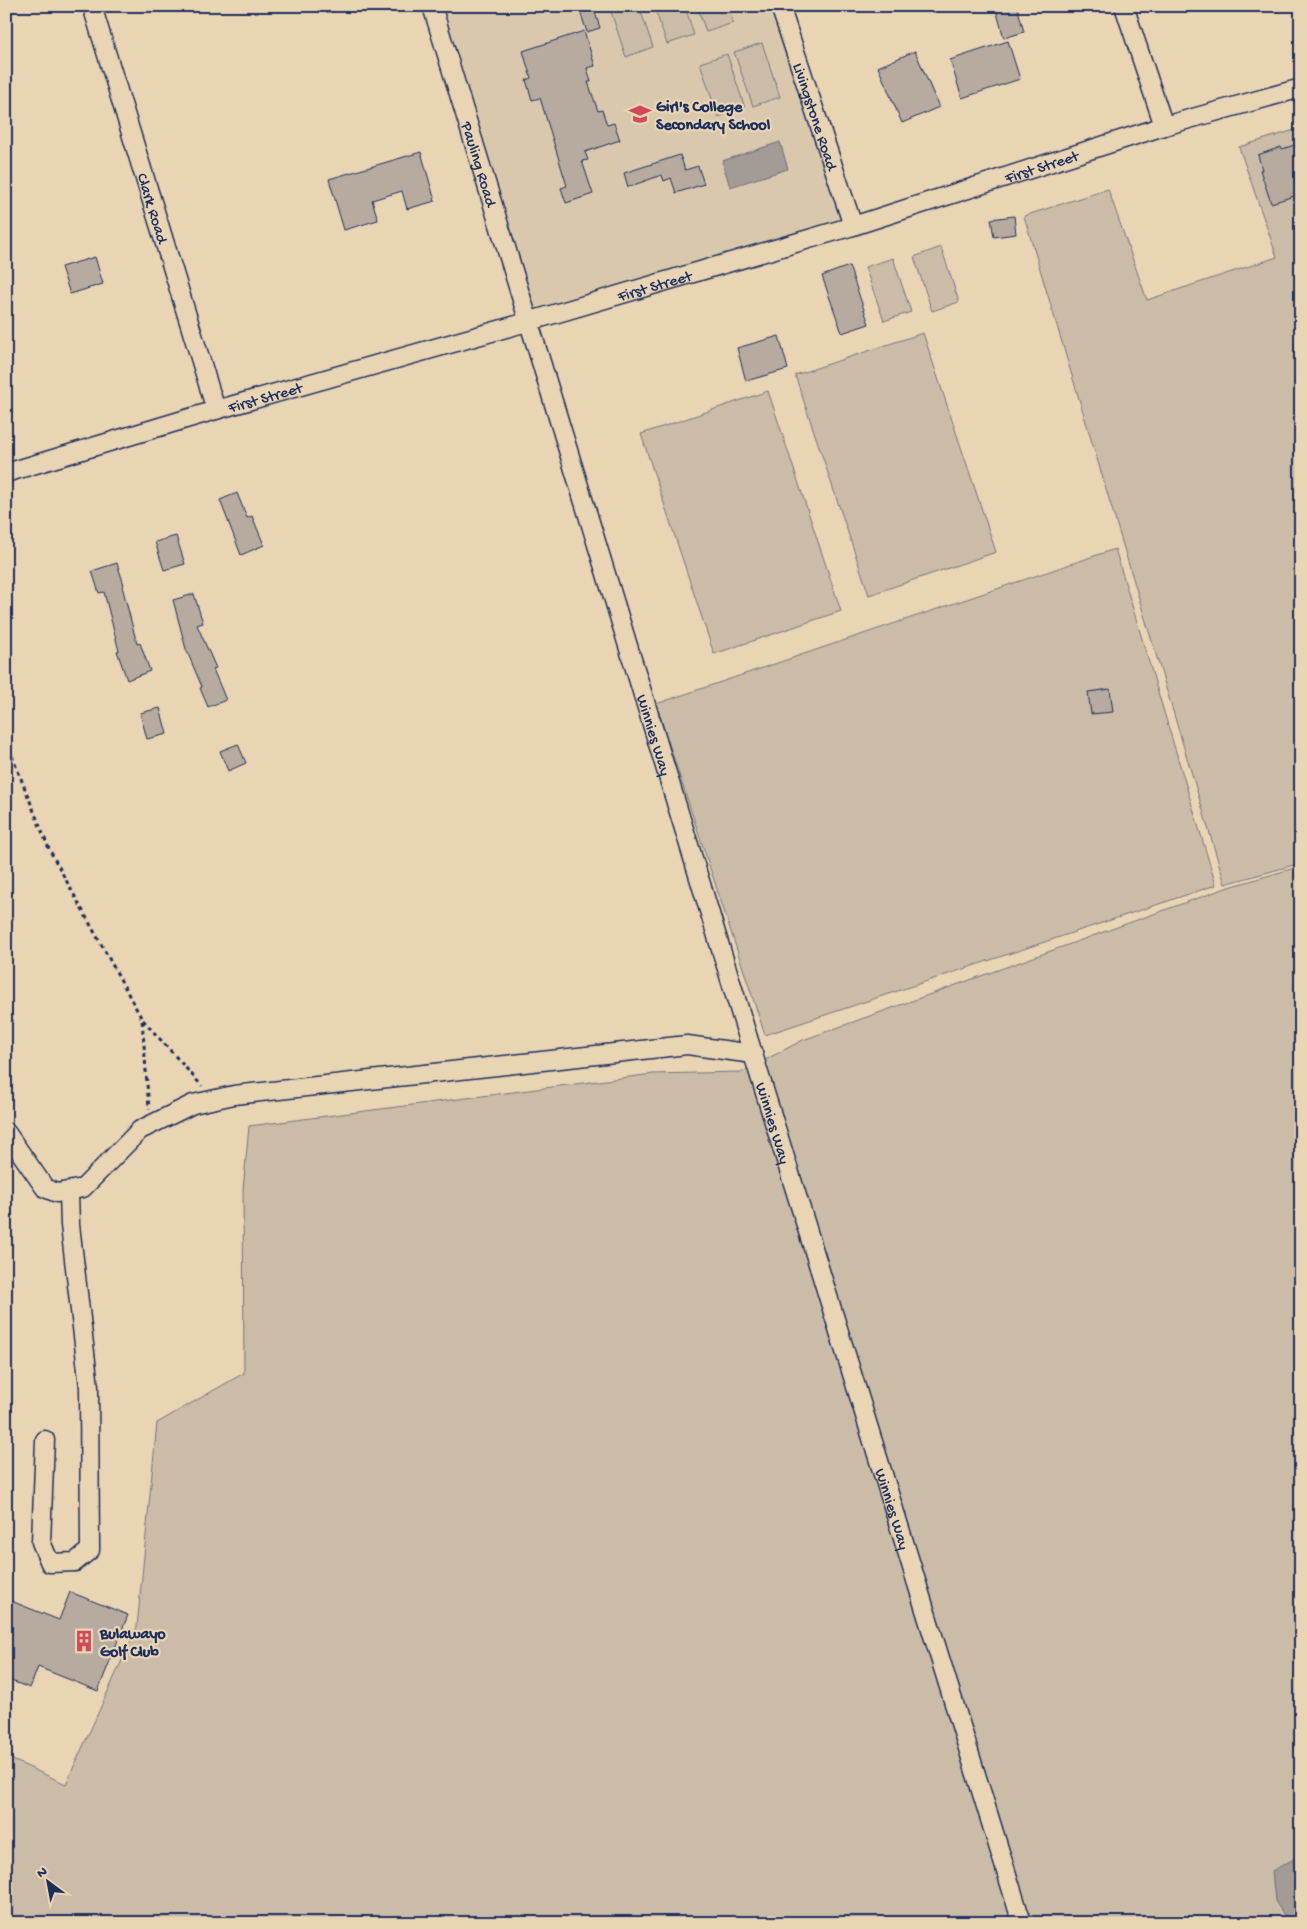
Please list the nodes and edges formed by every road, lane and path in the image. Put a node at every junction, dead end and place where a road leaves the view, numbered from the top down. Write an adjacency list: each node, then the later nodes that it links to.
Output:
1 (92, 6): 9 (street, Clark Road)
2 (432, 6): 8 (street, Pauling Road)
3 (780, 6): 7 (street, Livingstone Road)
4 (1124, 6): 6 (street)
5 (1301, 88): 6 (street, First Street)
6 (1164, 126): 7 (street, First Street)
7 (853, 226): 8 (street, First Street)
8 (527, 322): 9 (street, First Street); 13 (street, Winnies Way)
9 (216, 410): 10 (street, First Street)
10 (6, 473)
11 (6, 741): 12 (path)
12 (142, 1020): 14 (path); 15 (path)
13 (753, 1054): 14 (street); 19 (street, Winnies Way)
14 (214, 1099): 15 (street)
15 (150, 1125): 17 (street)
16 (6, 1132): 17 (street)
17 (69, 1192): 18 (street)
18 (46, 1440)
19 (1022, 1923)

